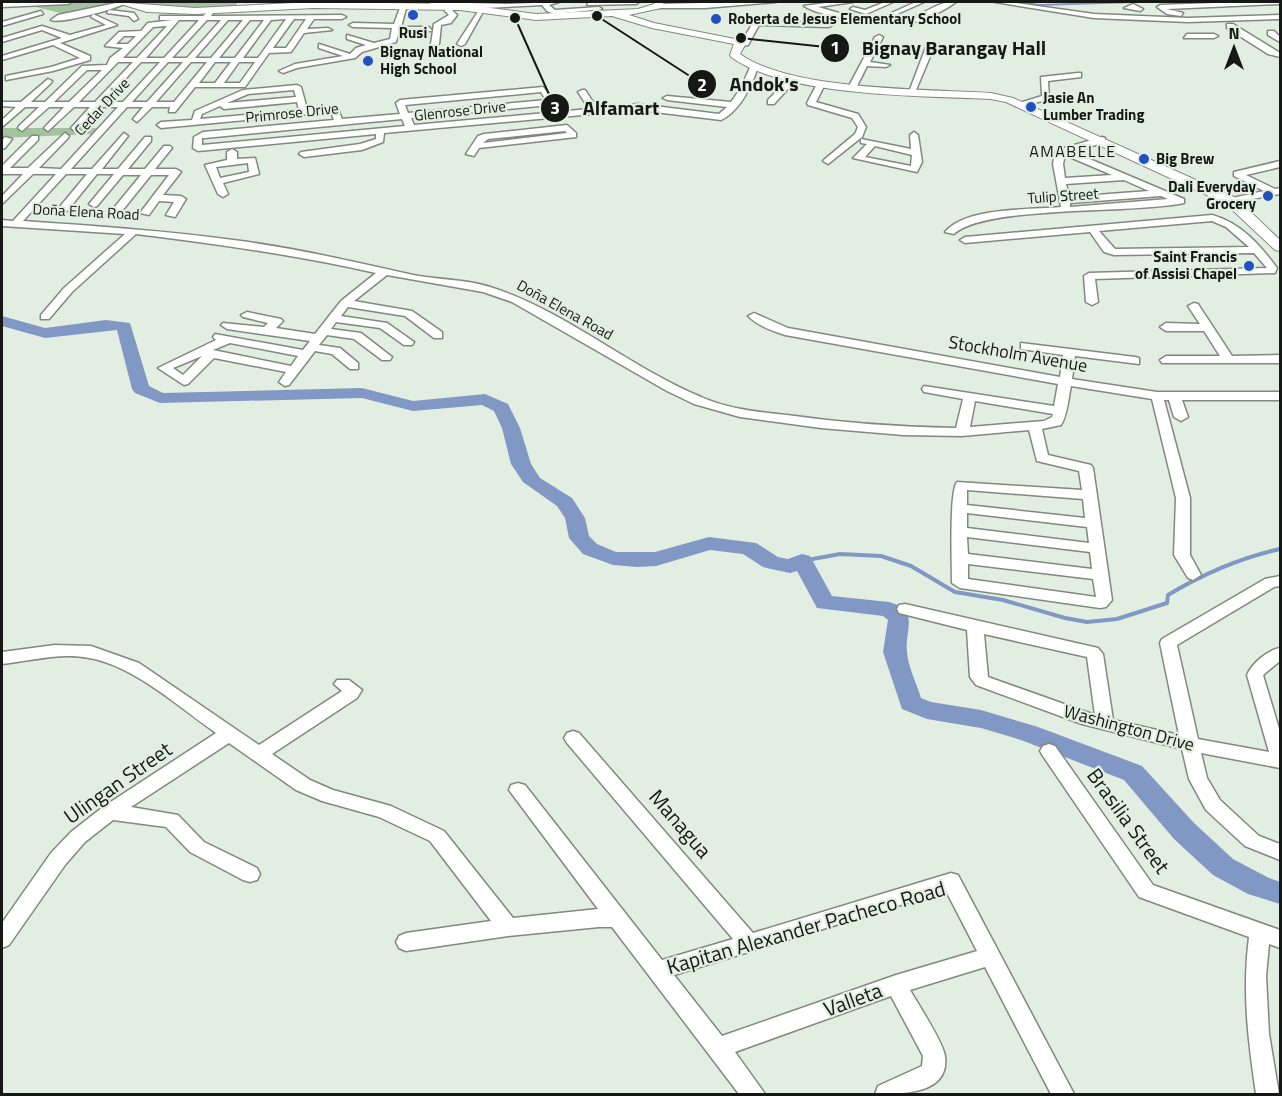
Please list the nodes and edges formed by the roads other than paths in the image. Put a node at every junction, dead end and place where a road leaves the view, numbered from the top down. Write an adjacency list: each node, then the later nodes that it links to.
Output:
1 (68, 2): 25 (street)
2 (121, 2): 23 (main road); 26 (street)
3 (556, 2): 15 (street)
4 (565, 2): 30 (street)
5 (636, 2): 22 (street)
6 (773, 2): 19 (street)
7 (829, 2): 8 (street); 31 (street); 37 (street)
8 (850, 2)
9 (890, 2): 31 (street)
10 (921, 2): 35 (street)
11 (953, 2): 37 (street)
12 (998, 2): 32 (street)
13 (1247, 2): 14 (street); 20 (street)
14 (1281, 2)
15 (544, 3): 18 (street); 30 (street)
16 (431, 4): 17 (street)
17 (455, 4): 21 (main road); 27 (main road); 79 (street)
18 (505, 4): 21 (street)
19 (660, 4): 33 (main road)
20 (1187, 4): 24 (street)
21 (482, 5): 33 (main road); 80 (street)
22 (592, 6): 30 (street)
23 (134, 7): 26 (street); 34 (main road)
24 (1160, 7): 29 (street); 32 (street)
25 (2, 8): 28 (street)
26 (107, 8): 47 (street)
27 (402, 8): 34 (main road); 60 (street)
28 (29, 10): 39 (street); 47 (street)
29 (1281, 10)
30 (572, 11)
31 (866, 12): 35 (street)
32 (1137, 12): 38 (street)
33 (612, 13): 81 (main road)
34 (208, 14): 42 (street); 43 (street); 100 (street, Cedar Drive)
35 (893, 14): 37 (street)
36 (93, 16): 40 (street); 49 (street); 49 (street)
37 (921, 16)
38 (1281, 16)
39 (2, 18)
40 (84, 18)
41 (163, 18): 42 (street)
42 (180, 18): 52 (street)
43 (226, 18): 44 (street); 101 (street)
44 (248, 18): 45 (street); 102 (street)
45 (269, 18): 46 (street); 103 (street)
46 (291, 18): 58 (street); 89 (street)
47 (57, 20): 50 (street); 51 (street); 73 (street); 85 (street)
48 (340, 21): 58 (street)
49 (107, 22): 65 (street)
50 (37, 23): 64 (street); 74 (street)
51 (2, 24)
52 (173, 24): 66 (street); 99 (street)
53 (1281, 24): 56 (street)
54 (829, 25): 81 (street)
55 (353, 26): 60 (street)
56 (1230, 26): 59 (street); 94 (street)
57 (83, 27): 65 (street)
58 (304, 27): 63 (street); 70 (street); 89 (street)
59 (1203, 27): 61 (street); 69 (street)
60 (396, 28): 62 (street); 77 (street)
61 (1153, 28)
62 (429, 29)
63 (328, 30)
64 (2, 31)
65 (93, 32): 73 (street)
66 (143, 33): 86 (street); 86 (street)
67 (1281, 33): 75 (street)
68 (365, 34): 77 (street)
69 (1187, 36)
70 (315, 37)
71 (350, 37): 83 (street)
72 (879, 37): 110 (street)
73 (70, 38): 78 (street)
74 (2, 40)
75 (1281, 40)
76 (339, 42): 88 (street)
77 (388, 42): 83 (street)
78 (54, 43): 87 (street); 111 (street)
79 (435, 44)
80 (461, 44)
81 (740, 45): 115 (main road)
82 (322, 46): 95 (street)
83 (375, 46): 88 (street)
84 (930, 47): 128 (street)
85 (2, 49)
86 (128, 49): 90 (street); 98 (street)
87 (31, 50): 91 (street); 97 (street)
88 (359, 50): 95 (street)
89 (266, 51): 104 (street)
90 (100, 52)
91 (39, 54)
92 (290, 54): 109 (street)
93 (318, 54): 105 (street)
94 (1281, 55)
95 (350, 56): 105 (street)
96 (48, 57): 111 (street)
97 (5, 58): 106 (street)
98 (117, 60): 99 (street); 107 (street)
99 (141, 60): 100 (street); 136 (street)
100 (166, 60): 101 (street); 137 (street, Cedar Drive)
101 (190, 60): 102 (street); 139 (street)
102 (214, 60): 103 (street); 125 (street)
103 (237, 60): 104 (street); 126 (street)
104 (260, 60): 126 (street)
105 (333, 60): 109 (street)
106 (18, 62)
107 (109, 63): 117 (street); 135 (street)
108 (287, 63): 113 (street)
109 (313, 63): 113 (street)
110 (865, 64): 112 (street); 127 (street)
111 (66, 65): 119 (street)
112 (886, 65)
113 (295, 66): 116 (street)
114 (28, 67): 119 (street)
115 (754, 67): 120 (main road); 141 (street)
116 (283, 71)
117 (79, 74): 119 (street); 122 (street)
118 (1078, 75): 138 (street)
119 (44, 76): 121 (street); 122 (street); 123 (street); 133 (street)
120 (793, 79): 124 (main road); 131 (street)
121 (38, 81)
122 (72, 81): 134 (street)
123 (8, 83): 132 (street)
124 (821, 84): 127 (main road); 163 (street)
125 (192, 85): 126 (street); 140 (street)
126 (217, 86)
127 (853, 86): 128 (main road)
128 (912, 90): 138 (main road)
129 (582, 92): 142 (street)
130 (667, 98): 141 (street)
131 (771, 102)
132 (2, 103): 133 (street)
133 (24, 104): 134 (street); 150 (street)
134 (48, 104): 135 (street); 152 (street)
135 (73, 104): 136 (street); 153 (street)
136 (98, 104): 137 (street); 154 (street)
137 (125, 104): 139 (street); 179 (street, Cedar Drive)
138 (1020, 104): 164 (main road)
139 (152, 105): 140 (street); 146 (street)
140 (177, 105): 143 (street)
141 (735, 105): 142 (street, Glenrose Drive)
142 (594, 111): 147 (street, Glenrose Drive)
143 (170, 112)
144 (304, 112): 148 (street); 148 (street); 149 (street)
145 (404, 115): 145 (street, Primrose Drive); 149 (street, Primrose Drive); 155 (street)
146 (137, 119)
147 (516, 119): 155 (street, Glenrose Drive); 157 (street)
148 (195, 122): 151 (street)
149 (339, 122): 168 (street, Primrose Drive)
150 (2, 124)
151 (161, 125)
152 (22, 128)
153 (48, 128)
154 (75, 128)
155 (411, 129): 156 (street, Glenrose Drive)
156 (380, 132): 165 (street, Glenrose Drive); 170 (street)
157 (525, 132): 157 (street)
158 (914, 135): 171 (street)
159 (65, 136): 178 (street)
160 (124, 136): 180 (street)
161 (35, 138): 177 (street)
162 (144, 138): 181 (street)
163 (854, 139): 166 (street); 172 (street)
164 (1102, 140): 169 (street); 194 (main road)
165 (232, 146): 168 (street, Glenrose Drive); 174 (street)
166 (869, 147): 171 (street); 171 (street)
167 (167, 148): 182 (street)
168 (202, 149)
169 (1064, 151): 173 (street); 186 (street)
170 (304, 154)
171 (917, 157)
172 (828, 161)
173 (1089, 161): 176 (street); 186 (street)
174 (232, 162): 184 (street); 184 (street)
175 (1281, 164): 189 (street)
176 (1108, 169): 183 (street); 186 (street)
177 (2, 171): 178 (street)
178 (31, 171): 179 (street); 193 (street)
179 (63, 171): 180 (street); 202 (street, Cedar Drive)
180 (94, 171): 181 (street); 197 (street)
181 (120, 171): 182 (street); 195 (street)
182 (148, 171): 192 (street); 198 (street)
183 (1126, 177): 185 (street); 186 (street)
184 (218, 181): 190 (street)
185 (1145, 184): 187 (street); 188 (street)
186 (1062, 186): 187 (street); 191 (street); 196 (street, Tulip Street); 205 (street, Tulip Street)
187 (1114, 186): 191 (street)
188 (1165, 192): 191 (street); 196 (street, Tulip Street)
189 (1278, 192): 194 (street)
190 (223, 194)
191 (1123, 195): 196 (street)
192 (155, 198): 199 (street); 200 (street)
193 (2, 201)
194 (1231, 201): 207 (main road)
195 (94, 204)
196 (1135, 205)
197 (63, 209)
198 (118, 209)
199 (145, 213)
200 (171, 215)
201 (2, 223): 202 (street, Doña Elena Road)
202 (15, 224): 204 (street, Doña Elena Road)
203 (1092, 228): 206 (street); 208 (street); 208 (street)
204 (134, 231): 209 (street, Doña Elena Road); 215 (street)
205 (950, 232)
206 (966, 240)
207 (1278, 242): 208 (street)
208 (1255, 248): 210 (street)
209 (384, 272): 211 (street); 245 (street, Doña Elena Road)
210 (1092, 302)
211 (345, 303): 216 (street); 222 (street)
212 (1194, 306): 219 (street)
213 (247, 315): 220 (street)
214 (754, 316): 235 (street, Stockholm Avenue)
215 (45, 317)
216 (332, 318): 224 (street); 225 (street)
217 (227, 325): 220 (street)
218 (1166, 327): 219 (street)
219 (1207, 328): 229 (street)
220 (266, 331): 224 (street)
221 (210, 335): 223 (street)
222 (438, 335)
223 (228, 339): 224 (street); 234 (street)
224 (314, 342): 228 (street); 233 (street); 234 (street)
225 (408, 342)
226 (1025, 346): 227 (street)
227 (1071, 352): 232 (street); 235 (street)
228 (386, 357)
229 (1228, 359): 230 (street); 231 (street)
230 (1281, 359)
231 (1166, 360)
232 (1135, 361)
233 (354, 366)
234 (293, 370): 236 (street)
235 (1065, 381): 239 (street, Stockholm Avenue); 242 (street)
236 (285, 382)
237 (928, 388): 238 (street)
238 (970, 396): 242 (street); 245 (street)
239 (1157, 396): 241 (street, Stockholm Avenue); 253 (street)
240 (1281, 396): 241 (street, Stockholm Avenue)
241 (1174, 397): 243 (street)
242 (1060, 411): 244 (street, Doña Elena Road)
243 (1182, 417)
244 (1035, 426): 245 (street, Doña Elena Road); 246 (street)
245 (962, 432)
246 (1089, 495): 247 (street); 248 (street)
247 (959, 508): 248 (street); 249 (street)
248 (1094, 523): 250 (street)
249 (959, 532): 250 (street); 251 (street)
250 (1096, 548): 252 (street)
251 (958, 558): 252 (street); 252 (street)
252 (1100, 575)
253 (1193, 575)
254 (1281, 581): 263 (street)
255 (905, 609): 256 (street)
256 (975, 627): 260 (street, Washington Drive); 260 (street)
257 (1281, 653): 266 (street)
258 (2, 658): 261 (street)
259 (343, 684): 265 (street)
260 (1105, 724): 263 (street, Washington Drive)
261 (230, 733): 265 (street); 268 (street, Ulingan Street)
262 (573, 738): 277 (street, Managua)
263 (1191, 745): 266 (street, Washington Drive); 269 (street)
264 (1049, 751): 273 (street, Brasilia Street)
265 (259, 754): 272 (street)
266 (1280, 760)
267 (518, 790): 271 (street, Kapitan Alexander Pacheco Road)
268 (110, 812): 270 (street); 274 (street, Ulingan Street)
269 (1281, 852)
270 (250, 874)
271 (616, 919): 272 (street); 279 (street, Kapitan Alexander Pacheco Road)
272 (508, 927): 276 (street)
273 (1260, 931): 275 (street, Brasilia Street); 285 (street)
274 (2, 939)
275 (1281, 939)
276 (406, 942)
277 (749, 942): 278 (street, Kapitan Alexander Pacheco Road); 279 (street, Kapitan Alexander Pacheco Road)
278 (990, 956): 280 (street, Valleta); 284 (street, Kapitan Alexander Pacheco Road)
279 (658, 971): 281 (street)
280 (896, 985): 281 (street, Valleta); 283 (street)
281 (718, 1048): 282 (street)
282 (753, 1095)
283 (886, 1095)
284 (1063, 1095)
285 (1268, 1095)

